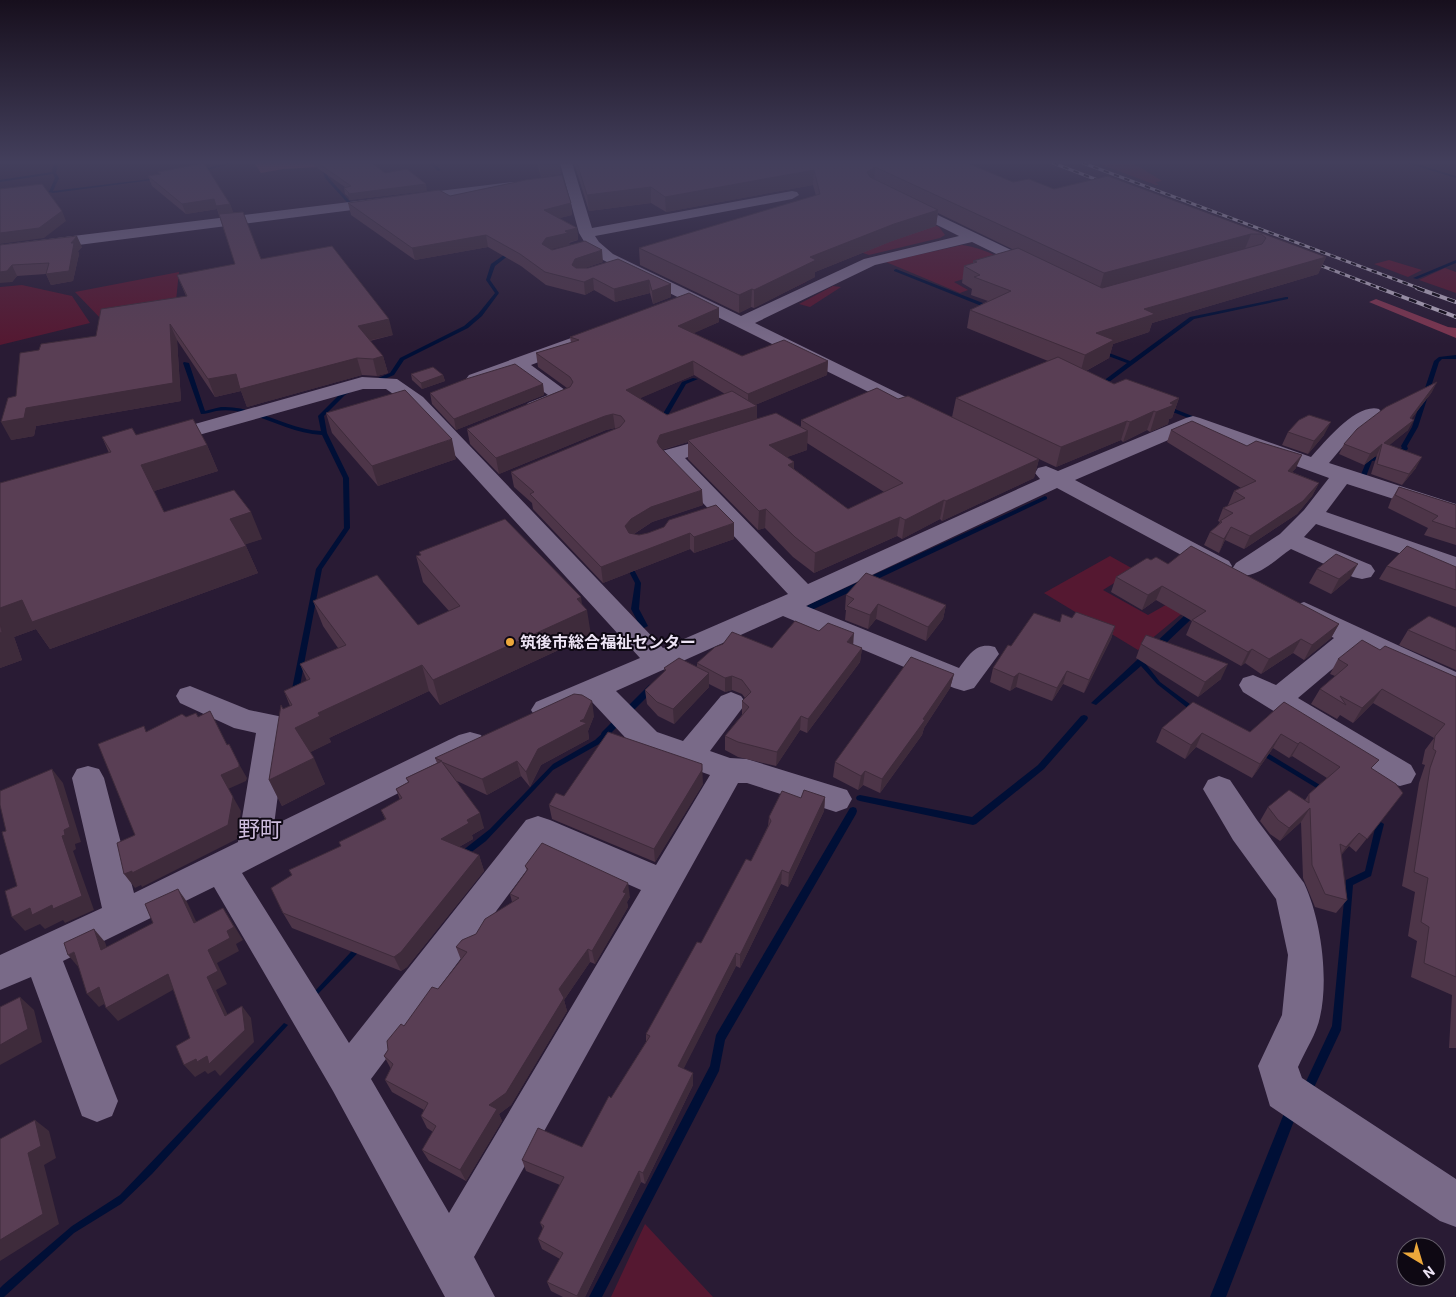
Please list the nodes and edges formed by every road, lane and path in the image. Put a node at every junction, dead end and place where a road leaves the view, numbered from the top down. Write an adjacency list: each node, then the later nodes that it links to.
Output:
1 (213, 224): 7 (street)
2 (580, 224): 6 (street)
3 (666, 224): 6 (street)
4 (947, 224): 5 (street)
5 (973, 236): 10 (street); 11 (street)
6 (585, 242): 8 (street)
7 (0, 250)
8 (622, 263): 9 (street); 11 (street)
9 (598, 271)
10 (1056, 278)
11 (740, 323): 15 (street)
12 (589, 336): 13 (street)
13 (516, 364): 14 (street); 17 (street)
14 (462, 384)
15 (923, 413)
16 (1372, 413): 21 (street)
17 (517, 414)
18 (742, 434): 24 (street)
19 (147, 443): 35 (street)
20 (1028, 464): 23 (street)
21 (1315, 466): 22 (street); 23 (street)
22 (1342, 475): 25 (street); 26 (street)
23 (1058, 479): 28 (street); 31 (street)
24 (721, 509): 27 (street); 31 (street)
25 (1456, 512)
26 (1312, 515): 28 (street); 29 (street)
27 (695, 518)
28 (1289, 538): 30 (street)
29 (1456, 565)
30 (1362, 571)
31 (794, 601): 34 (street); 35 (street)
32 (1287, 602): 33 (street)
33 (1353, 638): 36 (street); 44 (street)
34 (985, 654)
35 (659, 661): 37 (street)
36 (1456, 684)
37 (596, 688): 40 (street); 42 (street)
38 (190, 696): 48 (street)
39 (731, 703): 42 (street)
40 (525, 719)
41 (498, 730): 48 (street)
42 (690, 756): 43 (street)
43 (729, 770): 47 (street); 49 (street)
44 (1398, 776)
45 (88, 778): 50 (street)
46 (1219, 789): 55 (street)
47 (836, 799)
48 (237, 858): 50 (street); 53 (street)
49 (664, 884): 53 (street); 56 (street)
50 (122, 916): 51 (street)
51 (42, 955): 52 (street); 54 (street)
52 (0, 974)
53 (347, 1077): 56 (street)
54 (97, 1102)
55 (1456, 1205)
56 (449, 1257): 57 (street)
57 (471, 1297)

